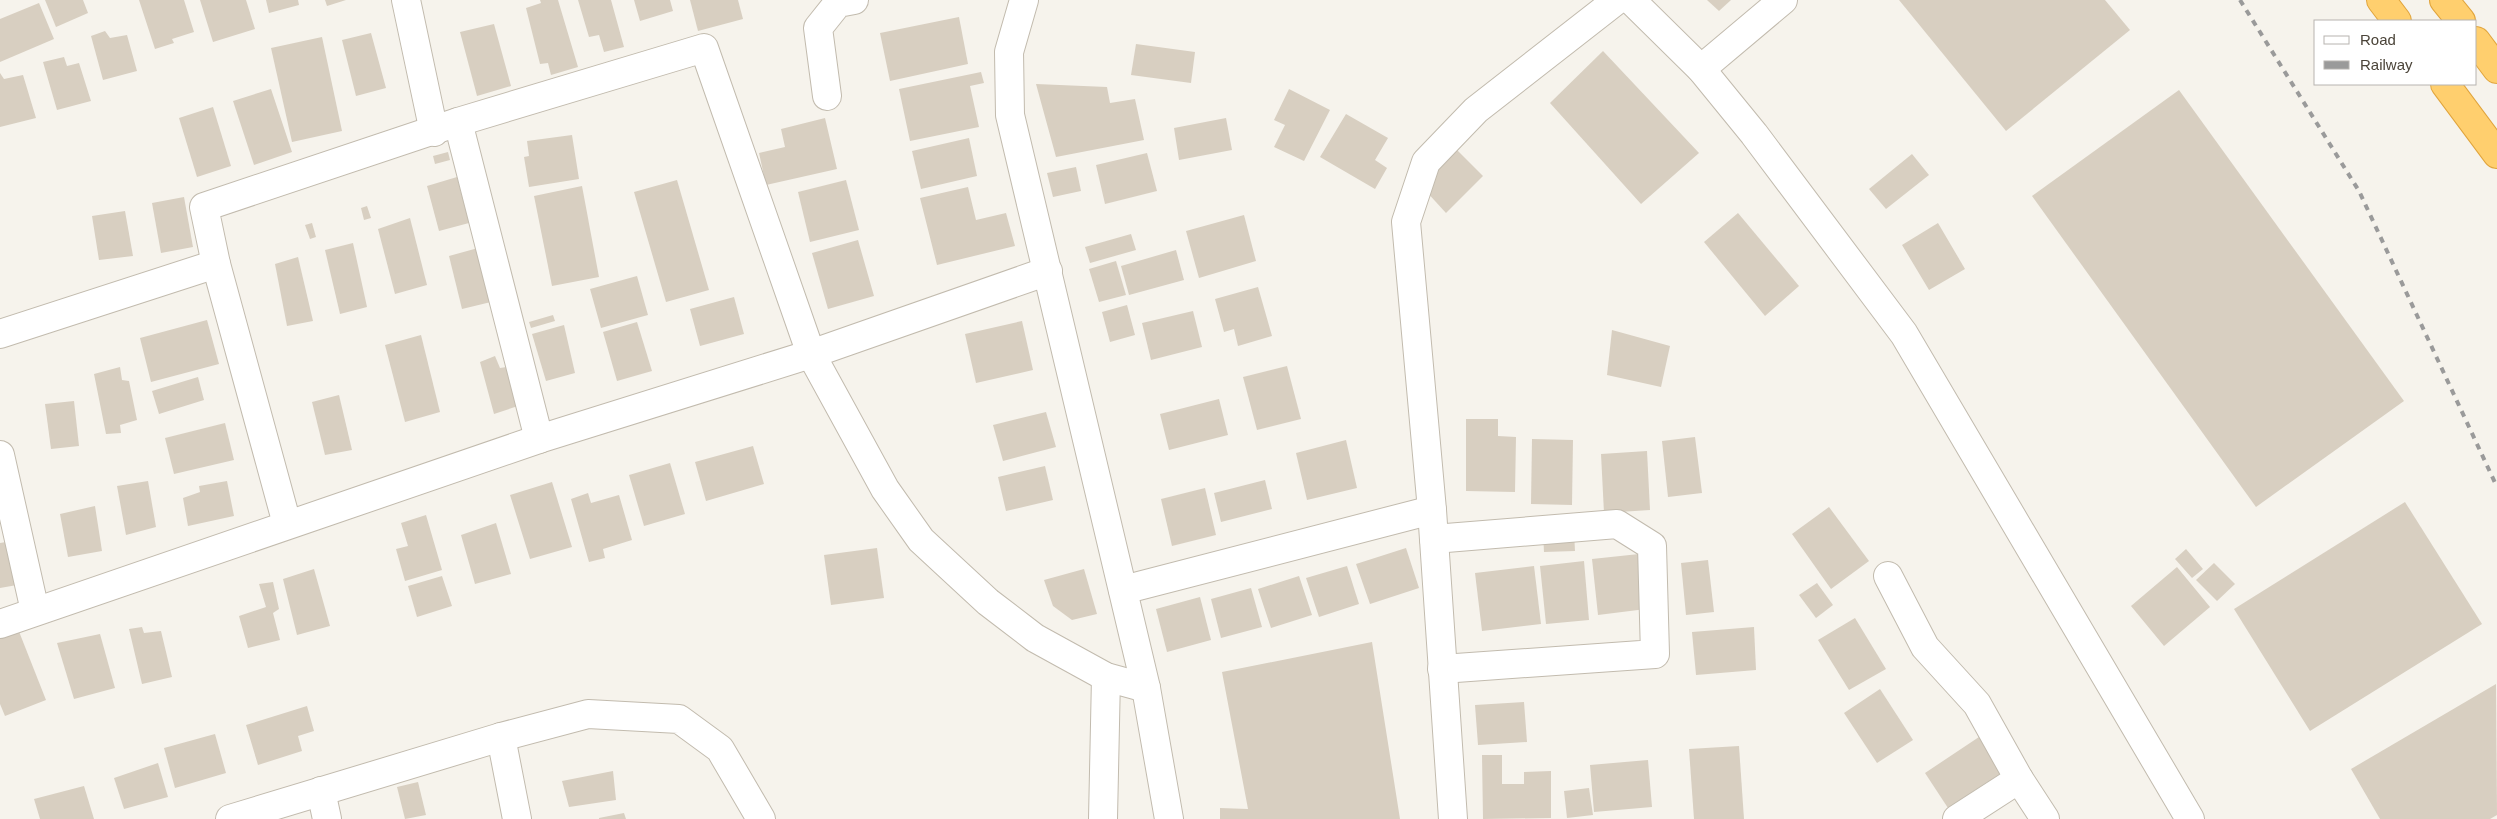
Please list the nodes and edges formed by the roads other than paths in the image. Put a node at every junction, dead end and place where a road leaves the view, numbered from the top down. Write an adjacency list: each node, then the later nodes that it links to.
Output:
1 (406, 0): 16 (street)
2 (854, 0): 15 (street)
3 (1024, 0): 19 (street)
4 (1617, 0): 24 (street)
5 (1632, 0): 12 (street)
6 (1783, 0): 12 (street)
7 (2381, 0): 9 (highway)
8 (2444, 0): 10 (highway)
9 (2396, 20)
10 (2460, 20)
11 (2477, 42): 13 (highway)
12 (1701, 69): 46 (street)
13 (2497, 69)
14 (2446, 85): 17 (highway)
15 (826, 96)
16 (446, 127): 18 (street); 21 (street); 22 (street)
17 (2497, 154)
18 (216, 264): 20 (street); 25 (street)
19 (1048, 271): 21 (street); 28 (street)
20 (0, 334)
21 (811, 354): 22 (street); 32 (street)
22 (539, 439): 25 (street)
23 (0, 455): 29 (street)
24 (1432, 510): 26 (street); 28 (street)
25 (287, 524): 29 (street)
26 (1434, 539): 31 (street); 31 (street)
27 (1888, 576): 35 (street)
28 (1123, 590): 33 (street)
29 (35, 612): 30 (street)
30 (0, 624)
31 (1442, 669): 43 (street)
32 (1106, 677): 33 (street); 41 (street)
33 (1146, 688): 42 (street)
34 (501, 737): 36 (street); 39 (street); 40 (street)
35 (2019, 779): 44 (street); 45 (street)
36 (322, 791): 37 (street); 38 (street)
37 (230, 819)
38 (327, 819)
39 (517, 819)
40 (761, 819)
41 (1103, 819)
42 (1169, 819)
43 (1453, 819)
44 (1957, 819)
45 (2045, 819)
46 (2190, 819)

